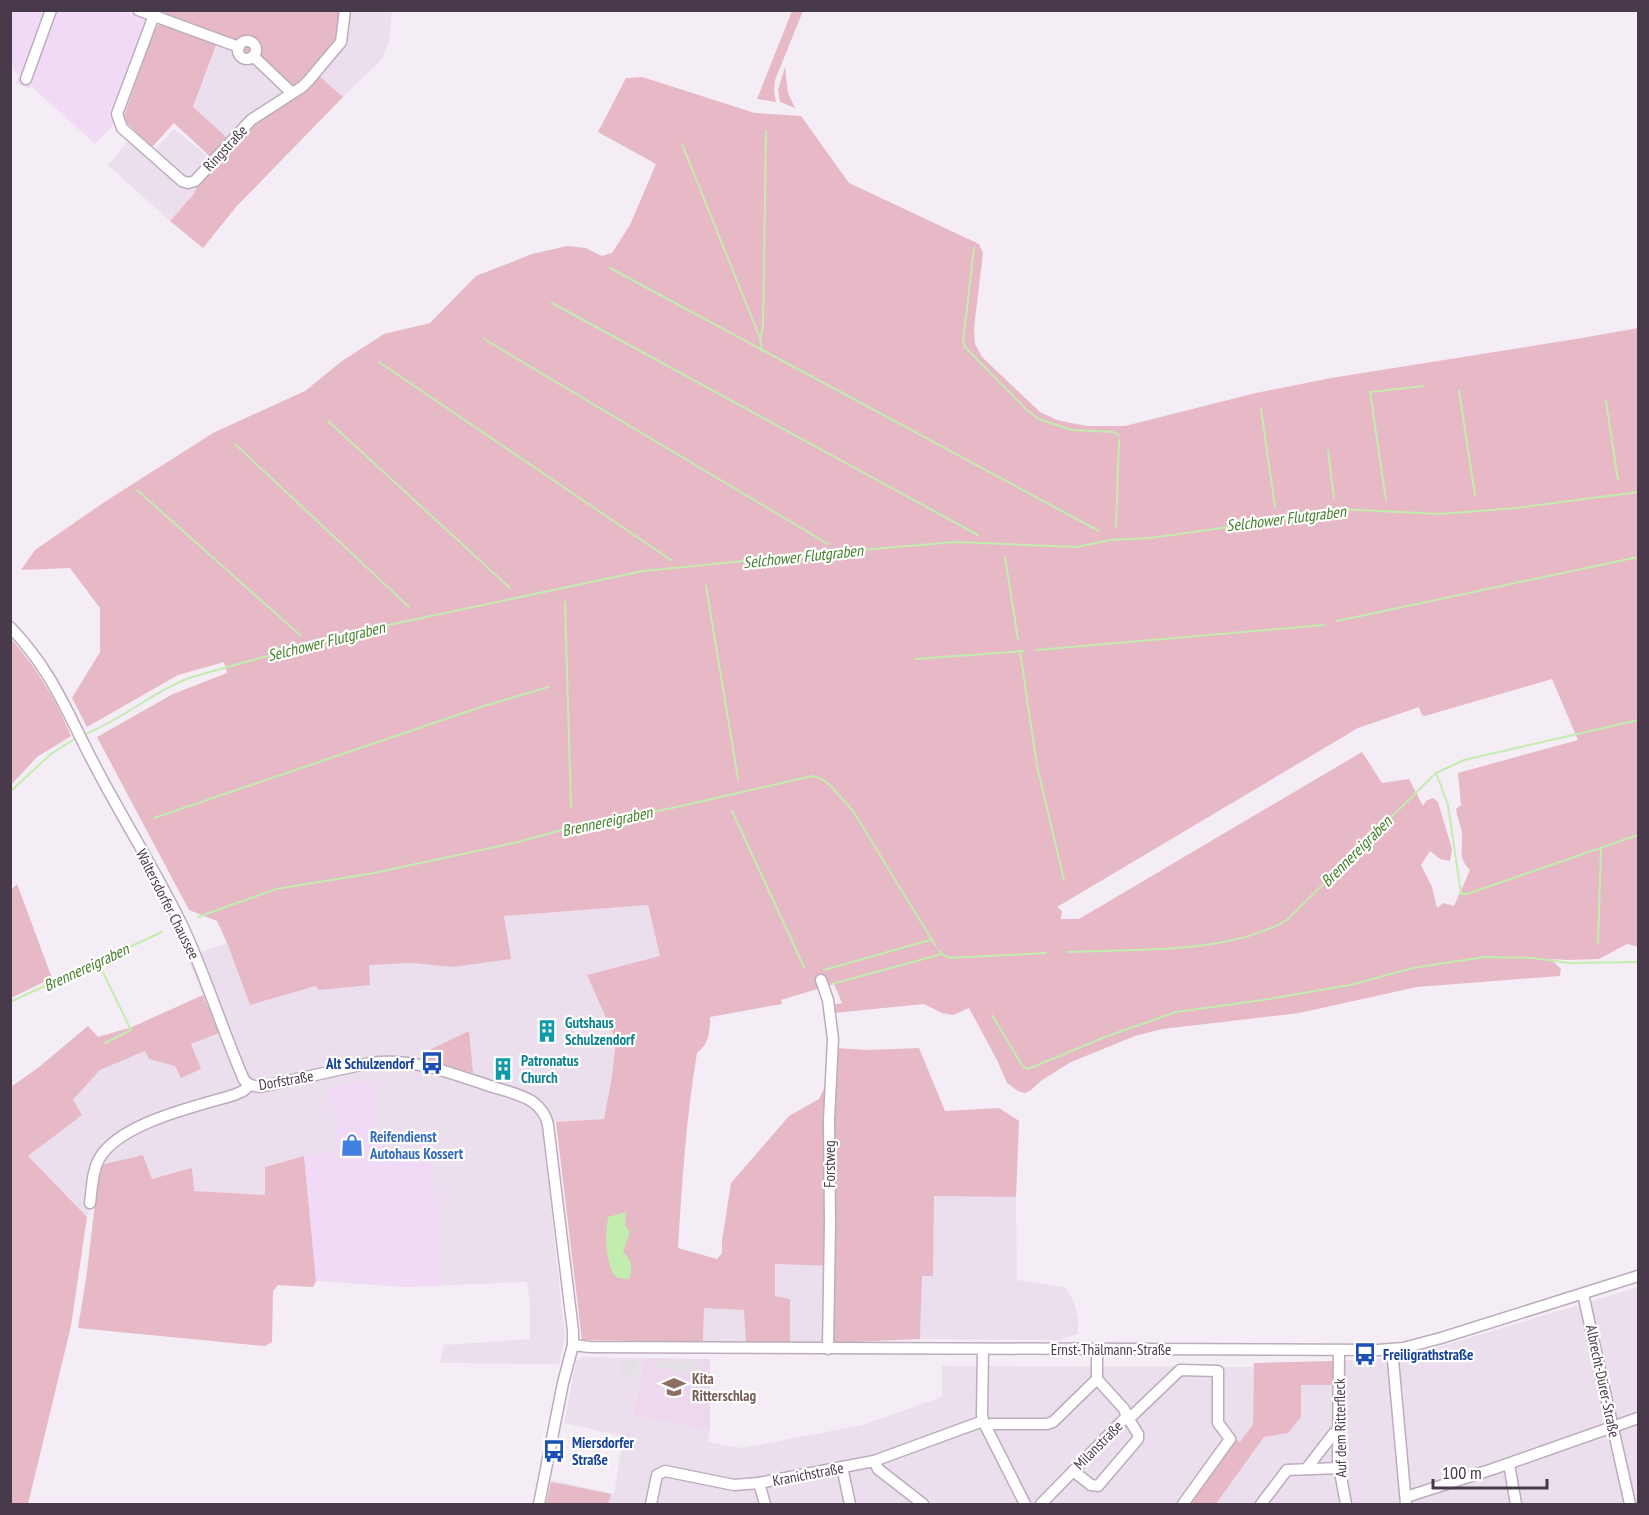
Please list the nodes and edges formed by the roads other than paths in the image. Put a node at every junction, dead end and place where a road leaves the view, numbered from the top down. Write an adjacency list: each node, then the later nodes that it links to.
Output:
1 (51, 10): 5 (street)
2 (138, 10): 4 (street)
3 (345, 10): 6 (street, Ringstraße)
4 (155, 13): 6 (street); 6 (street, Ringstraße)
5 (26, 79)
6 (292, 93)
7 (10, 627): 9 (street, Waltersdorfer Chaussee)
8 (821, 980): 14 (street, Forstweg)
9 (250, 1085): 10 (street, Dorfstraße); 13 (street, Dorfstraße)
10 (90, 1203)
11 (1638, 1276): 12 (street, Ernst-Thälmann-Straße)
12 (1583, 1294): 17 (street, Ernst-Thälmann-Straße); 23 (street, Albrecht-Dürer-Straße)
13 (573, 1345): 14 (street, Ernst-Thälmann-Straße); 33 (street)
14 (828, 1349): 15 (street, Ernst-Thälmann-Straße)
15 (983, 1349): 16 (street, Ernst-Thälmann-Straße); 22 (street)
16 (1098, 1349): 18 (street, Ernst-Thälmann-Straße); 19 (street)
17 (1392, 1349): 18 (street, Ernst-Thälmann-Straße); 32 (street)
18 (1339, 1351): 24 (street, Auf dem Ritterfleck)
19 (1097, 1379): 20 (street, Milanstraße); 22 (street, Kranichstraße)
20 (1127, 1416): 30 (street, Milanstraße); 30 (street); 40 (street)
21 (1638, 1418): 23 (street)
22 (985, 1424): 25 (street, Kranichstraße); 38 (street)
23 (1613, 1426): 26 (street); 44 (street, Albrecht-Dürer-Straße)
24 (1338, 1432): 28 (street); 29 (street, Auf dem Ritterfleck)
25 (874, 1461): 27 (street, Kranichstraße); 37 (street)
26 (1509, 1464): 32 (street); 43 (street)
27 (842, 1467): 31 (street, Kranichstraße); 36 (street)
28 (1307, 1468): 29 (street); 41 (street)
29 (1339, 1468): 42 (street, Auf dem Ritterfleck)
30 (1073, 1471): 39 (street, Milanstraße)
31 (759, 1483): 34 (street, Kranichstraße); 35 (street)
32 (1406, 1501)
33 (539, 1504)
34 (651, 1504)
35 (765, 1504)
36 (850, 1504)
37 (923, 1504)
38 (1025, 1504)
39 (1041, 1504)
40 (1183, 1504)
41 (1261, 1504)
42 (1346, 1504)
43 (1516, 1504)
44 (1630, 1504)

